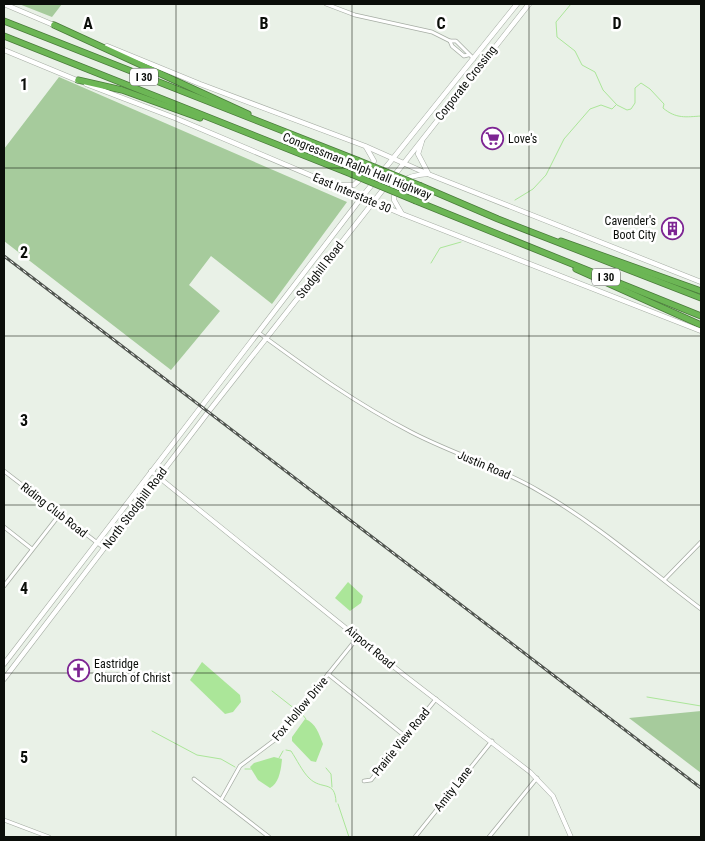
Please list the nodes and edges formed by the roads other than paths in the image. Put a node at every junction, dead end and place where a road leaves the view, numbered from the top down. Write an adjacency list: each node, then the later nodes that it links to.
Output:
1 (4, 4): 6 (main road)
2 (326, 4): 8 (street)
3 (517, 4): 11 (main road, Corporate Crossing)
4 (529, 4): 15 (main road, Corporate Crossing)
5 (4, 21): 13 (highway, Congressman Ralph Hall Highway / I 30)
6 (54, 25): 13 (highway); 16 (main road)
7 (4, 36): 14 (highway, Congressman Ralph Hall Highway / I 30)
8 (450, 41): 10 (street); 10 (street)
9 (4, 50): 12 (main road, East Interstate 30)
10 (468, 55): 11 (street)
11 (474, 59): 17 (main road, Corporate Crossing)
12 (78, 80): 14 (highway); 20 (main road, East Interstate 30)
13 (279, 130): 24 (highway, Congressman Ralph Hall Highway / I 30, bridge)
14 (255, 135): 25 (highway, Congressman Ralph Hall Highway / I 30, bridge)
15 (422, 139): 18 (main road, Corporate Crossing); 19 (main road)
16 (365, 146): 17 (main road); 20 (main road)
17 (394, 159): 18 (main road); 21 (main road, Corporate Crossing)
18 (404, 163): 19 (main road); 22 (main road, Stodghill Road)
19 (428, 174): 23 (main road); 26 (main road)
20 (332, 184): 21 (main road, East Interstate 30)
21 (362, 197): 22 (main road, East Interstate 30); 32 (main road, Stodghill Road)
22 (373, 202): 23 (main road, East Interstate 30); 33 (main road, Stodghill Road)
23 (402, 214): 31 (main road, East Interstate 30)
24 (540, 236): 27 (highway); 28 (highway, Congressman Ralph Hall Highway / I 30)
25 (511, 239): 29 (highway, Congressman Ralph Hall Highway / I 30); 30 (highway)
26 (701, 282)
27 (701, 291)
28 (701, 298)
29 (701, 316)
30 (701, 326)
31 (701, 332)
32 (259, 333): 33 (street, Justin Road); 35 (main road, North Stodghill Road)
33 (266, 338): 36 (main road, North Stodghill Road); 43 (street, Justin Road)
34 (4, 471): 37 (street, Riding Club Road)
35 (152, 471): 36 (street, Airport Road); 40 (main road, North Stodghill Road)
36 (158, 476): 42 (main road, North Stodghill Road); 46 (street, Airport Road)
37 (60, 514): 40 (street, Riding Club Road); 41 (street)
38 (4, 526): 41 (street)
39 (701, 542): 43 (street)
40 (97, 543): 42 (street, Riding Club Road); 47 (main road, North Stodghill Road)
41 (32, 549): 44 (street)
42 (104, 549): 49 (main road, North Stodghill Road)
43 (664, 580): 45 (street, Justin Road)
44 (4, 586)
45 (701, 609)
46 (358, 637): 48 (street, Fox Hollow Drive); 50 (street, Airport Road)
47 (4, 664)
48 (328, 674): 51 (street); 56 (street, Fox Hollow Drive)
49 (4, 679)
50 (436, 698): 51 (street, Prairie View Road); 52 (street, Airport Road)
51 (406, 737): 55 (street, Prairie View Road)
52 (492, 741): 53 (street, Airport Road); 60 (street, Amity Lane)
53 (537, 778): 61 (street); 62 (street, Airport Road)
54 (194, 779): 56 (street)
55 (364, 781)
56 (221, 800): 59 (street)
57 (4, 820): 58 (street)
58 (49, 837)
59 (269, 837)
60 (415, 837)
61 (489, 837)
62 (571, 837)

